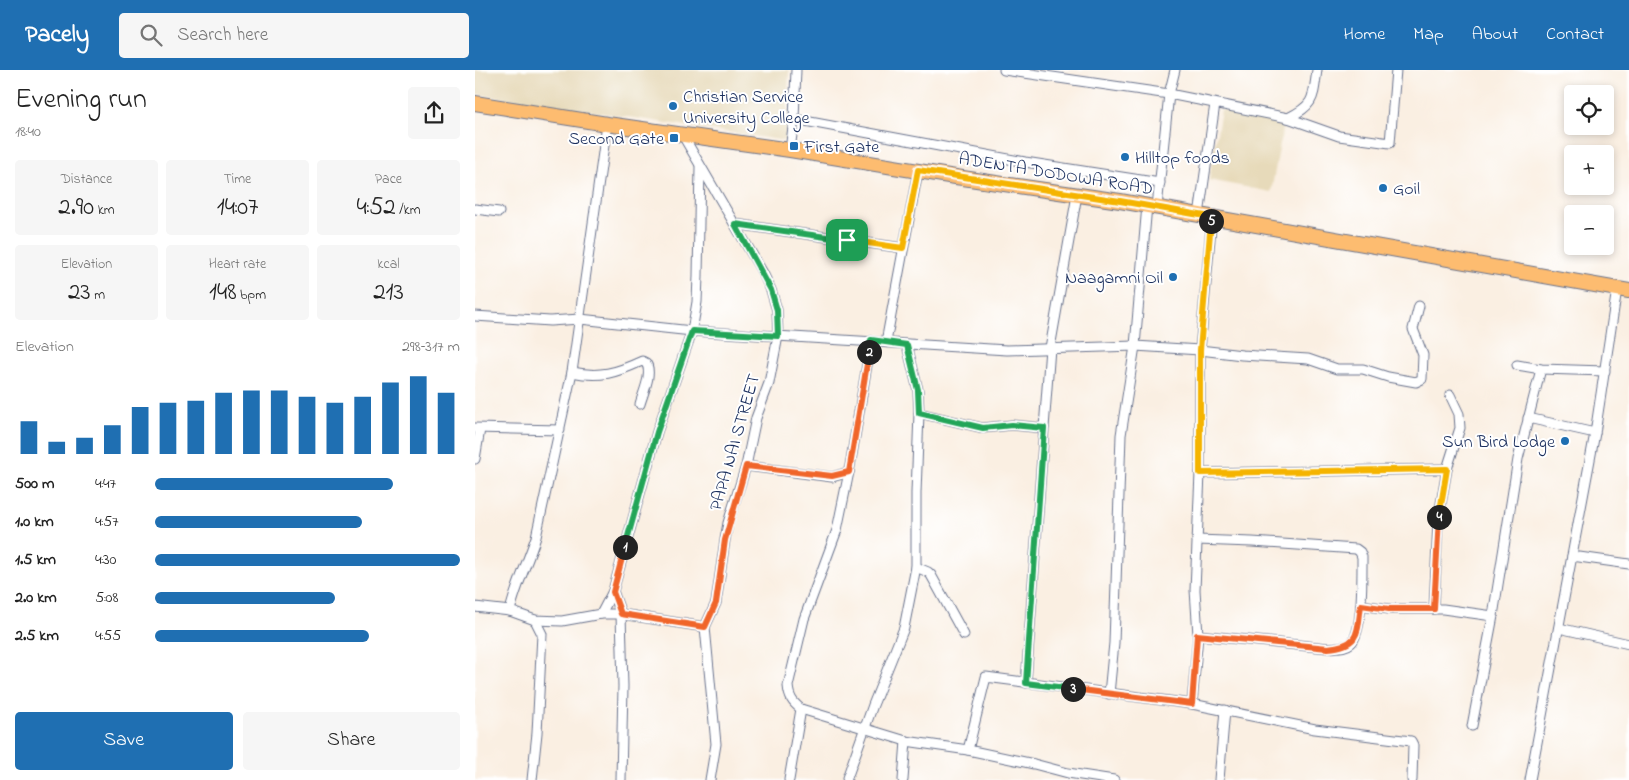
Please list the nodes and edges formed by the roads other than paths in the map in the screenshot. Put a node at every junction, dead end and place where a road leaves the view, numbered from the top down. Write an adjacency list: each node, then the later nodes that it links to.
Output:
1 (796, 70): 10 (street)
2 (1004, 70): 6 (street)
3 (1175, 70): 6 (street)
4 (1317, 70): 9 (street)
5 (1396, 70): 9 (street)
6 (1169, 94): 8 (street); 16 (street)
7 (475, 103): 11 (main road, ADENTA DODOWA ROAD)
8 (1215, 104): 9 (street); 21 (street)
9 (1287, 118)
10 (794, 119): 13 (street); 16 (street)
11 (607, 124): 12 (main road, ADENTA DODOWA ROAD); 27 (street)
12 (682, 134): 13 (main road, ADENTA DODOWA ROAD); 14 (street, PAPA NAI STREET)
13 (790, 150): 15 (main road, ADENTA DODOWA ROAD)
14 (700, 164): 22 (street, PAPA NAI STREET); 28 (street)
15 (918, 170): 17 (main road, ADENTA DODOWA ROAD); 23 (street)
16 (1159, 183): 18 (street)
17 (1077, 195): 18 (main road, ADENTA DODOWA ROAD); 34 (street)
18 (1152, 206): 21 (main road, ADENTA DODOWA ROAD); 33 (street)
19 (475, 209): 20 (street)
20 (499, 212)
21 (1205, 216): 24 (main road, ADENTA DODOWA ROAD); 35 (street)
22 (735, 224): 23 (street); 29 (street, PAPA NAI STREET)
23 (903, 248): 31 (street)
24 (1623, 290): 38 (street)
25 (1419, 306): 35 (street)
26 (475, 316): 27 (street)
27 (580, 319): 28 (street); 39 (street)
28 (692, 331): 29 (street); 59 (street)
29 (778, 336): 30 (street); 49 (street, PAPA NAI STREET)
30 (871, 340): 31 (street); 51 (street)
31 (886, 342): 32 (street)
32 (907, 345): 34 (street); 42 (street)
33 (1135, 346): 34 (street); 35 (street); 76 (street)
34 (1050, 348): 45 (street)
35 (1200, 350): 52 (street)
36 (1517, 365): 37 (street)
37 (1541, 368): 38 (street); 43 (street)
38 (1605, 371): 47 (street)
39 (572, 372): 41 (street); 46 (street)
40 (1450, 395): 50 (street)
41 (640, 404)
42 (919, 413): 45 (street); 58 (street)
43 (1527, 418): 47 (street); 66 (street)
44 (478, 428): 46 (street); 48 (street)
45 (1044, 428): 75 (street)
46 (560, 430): 63 (street)
47 (1595, 433): 56 (street)
48 (475, 459)
49 (746, 466): 53 (street); 69 (street, PAPA NAI STREET)
50 (1447, 469): 52 (street); 62 (street)
51 (849, 472): 53 (street); 54 (street)
52 (1200, 473): 55 (street)
53 (832, 476): 54 (street)
54 (846, 488): 78 (street)
55 (1197, 540): 60 (street); 73 (street)
56 (1572, 556): 57 (street); 70 (street)
57 (1629, 564)
58 (916, 567): 72 (street); 81 (street)
59 (613, 592): 64 (street); 65 (street)
60 (1361, 605): 62 (street); 73 (street)
61 (475, 607): 63 (street)
62 (1434, 609): 66 (street)
63 (510, 611): 67 (street)
64 (601, 614): 65 (street); 68 (street)
65 (621, 614): 69 (street); 87 (street)
66 (1493, 616): 80 (street)
67 (535, 620): 68 (street); 71 (street)
68 (562, 621): 71 (street)
69 (705, 627): 88 (street, PAPA NAI STREET)
70 (1559, 628): 74 (street); 94 (street)
71 (542, 634): 86 (street)
72 (964, 635)
73 (1197, 635): 77 (street)
74 (1629, 644)
75 (1026, 683): 76 (street); 83 (street)
76 (1109, 694): 77 (street)
77 (1192, 704): 79 (street)
78 (801, 708): 81 (street); 89 (street)
79 (1225, 710): 92 (street); 93 (street)
80 (1472, 726)
81 (866, 728): 82 (street); 85 (street)
82 (906, 741): 83 (street); 90 (street)
83 (968, 750): 84 (street)
84 (1067, 777): 91 (street)
85 (847, 778)
86 (532, 780)
87 (621, 780)
88 (711, 780)
89 (789, 780)
90 (903, 780)
91 (1114, 780)
92 (1219, 780)
93 (1412, 780)
94 (1530, 780)

